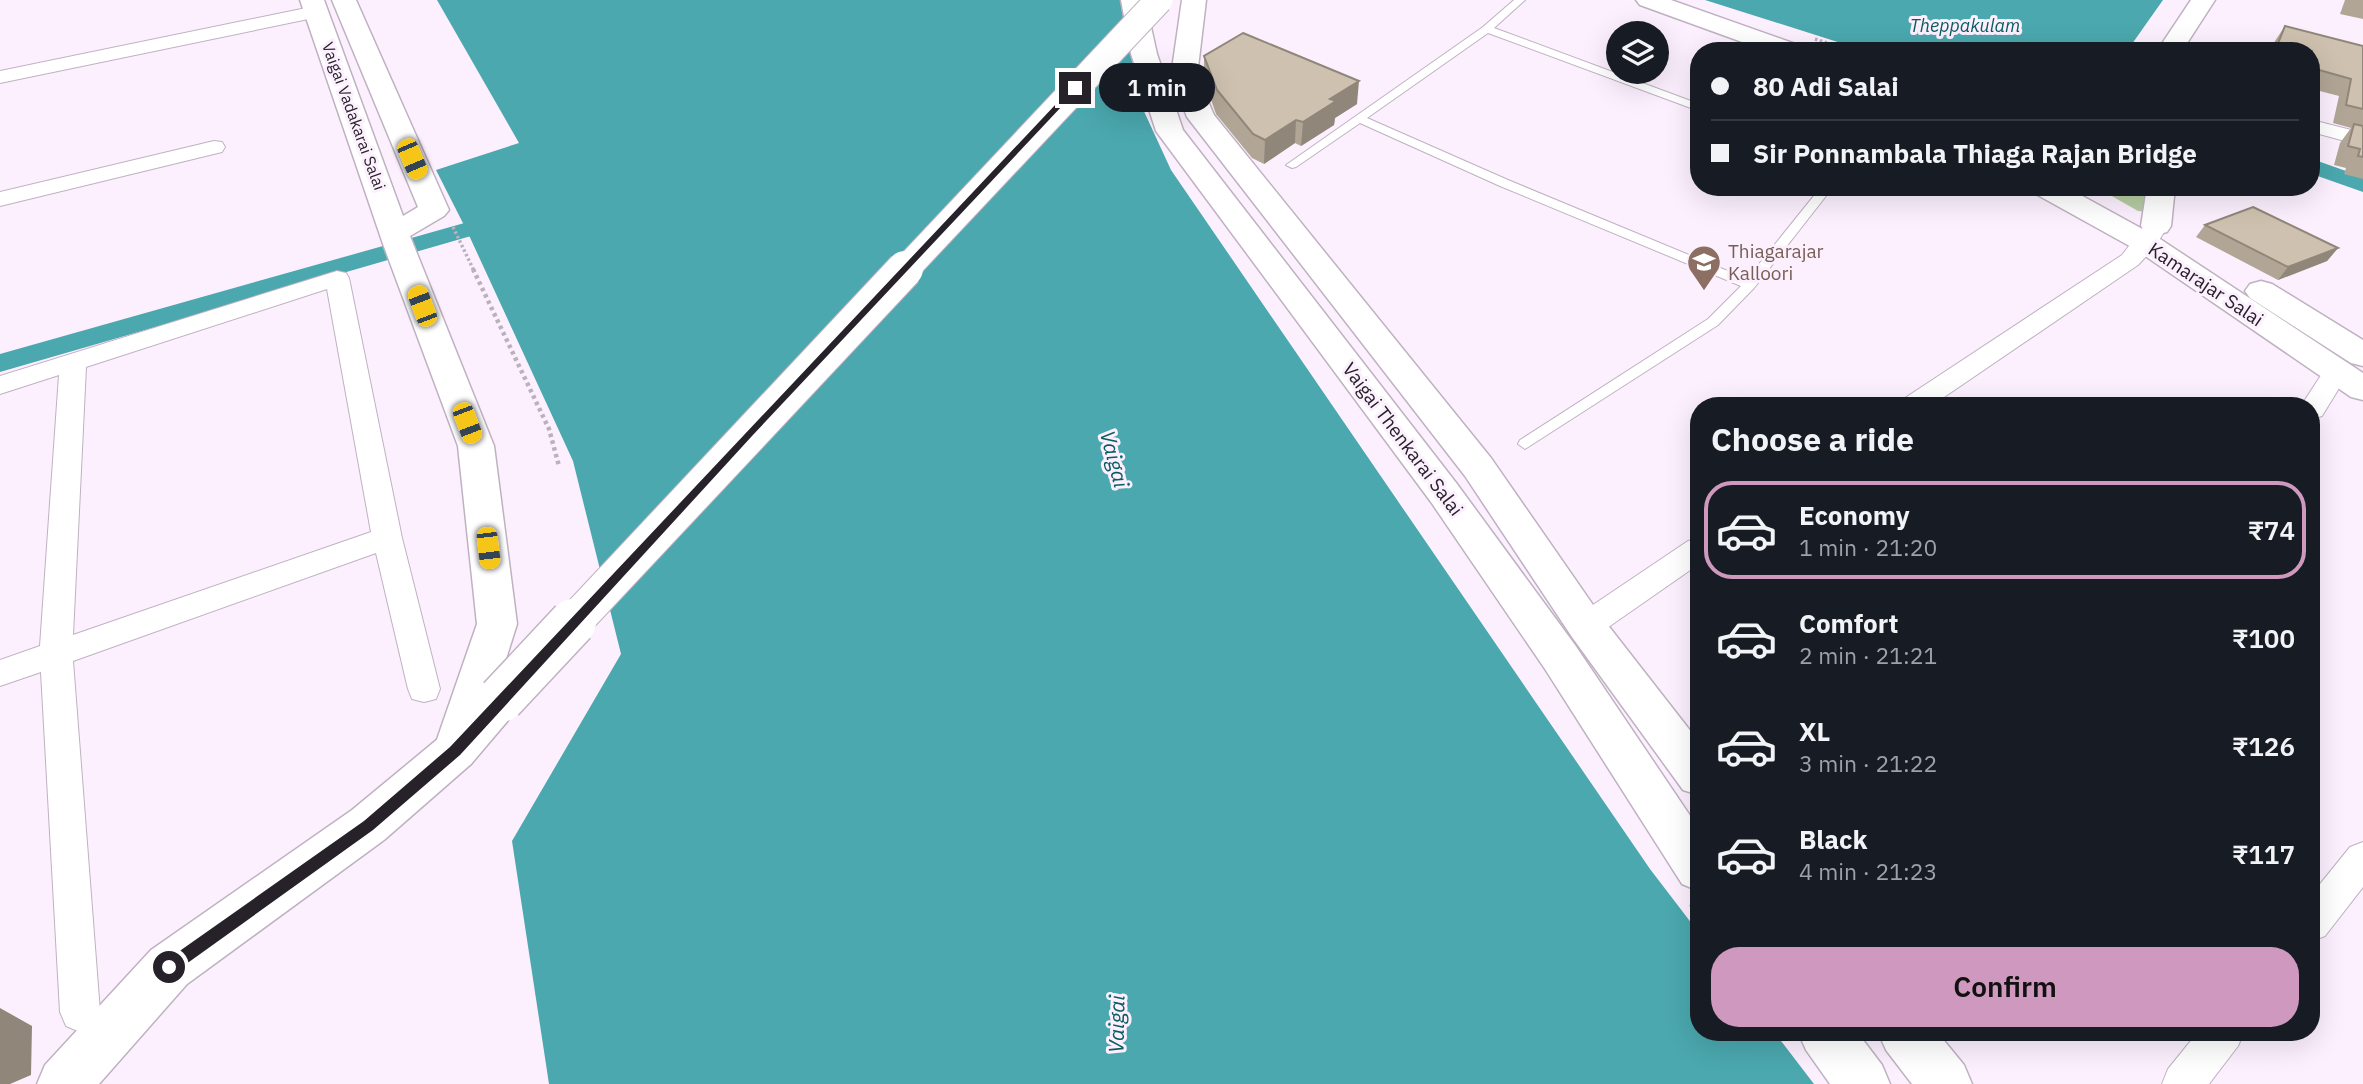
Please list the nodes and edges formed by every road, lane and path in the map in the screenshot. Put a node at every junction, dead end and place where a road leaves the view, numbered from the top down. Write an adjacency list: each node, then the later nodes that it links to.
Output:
1 (344, 0): 26 (main road)
2 (1133, 0): 47 (main road, Vaigai Thenkarai Salai)
3 (1159, 0): 45 (main road, bridge)
4 (1194, 0): 41 (main road, Vaigai Thenkarai Salai)
5 (1520, 0): 10 (lane)
6 (1619, 0): 11 (main road)
7 (1648, 0): 12 (main road)
8 (2203, 0): 13 (main road)
9 (314, 6): 14 (street); 28 (main road, Vaigai Vadakarai Salai)
10 (1488, 29): 15 (lane); 16 (lane)
11 (1724, 42)
12 (1767, 42)
13 (2175, 42)
14 (0, 77)
15 (1690, 105)
16 (1358, 118): 20 (lane); 29 (lane)
17 (2320, 128): 18 (street)
18 (2363, 140)
19 (214, 147): 25 (street)
20 (1293, 165)
21 (1819, 196): 29 (lane)
22 (2064, 196): 27 (main road, Kamarajar Salai)
23 (2100, 196): 27 (main road, Kamarajar Salai)
24 (2159, 196): 27 (main road)
25 (0, 199)
26 (443, 217): 28 (main road); 38 (path)
27 (2151, 234): 30 (main road, Kamarajar Salai); 32 (main road, Kamarajar Salai); 35 (street)
28 (399, 245): 45 (main road, Vaigai Vadakarai Salai)
29 (1749, 285): 37 (lane)
30 (2363, 355)
31 (74, 363): 33 (street); 39 (street); 42 (street)
32 (2336, 372): 34 (main road, Kamarajar Salai); 36 (street)
33 (0, 385)
34 (2363, 389)
35 (1925, 397)
36 (2320, 397)
37 (1525, 444)
38 (559, 466)
39 (387, 538): 42 (street); 44 (street)
40 (1690, 555): 41 (street)
41 (1586, 626): 46 (main road, Vaigai Thenkarai Salai)
42 (56, 653): 43 (street); 50 (street)
43 (0, 673)
44 (424, 689)
45 (455, 751): 54 (main road)
46 (1690, 764)
47 (1690, 855)
48 (2363, 859): 49 (street)
49 (2320, 913)
50 (80, 1012)
51 (1831, 1041): 55 (main road)
52 (1911, 1041): 56 (main road)
53 (2217, 1041): 57 (street)
54 (64, 1084)
55 (1863, 1084)
56 (1945, 1084)
57 (2183, 1084)

